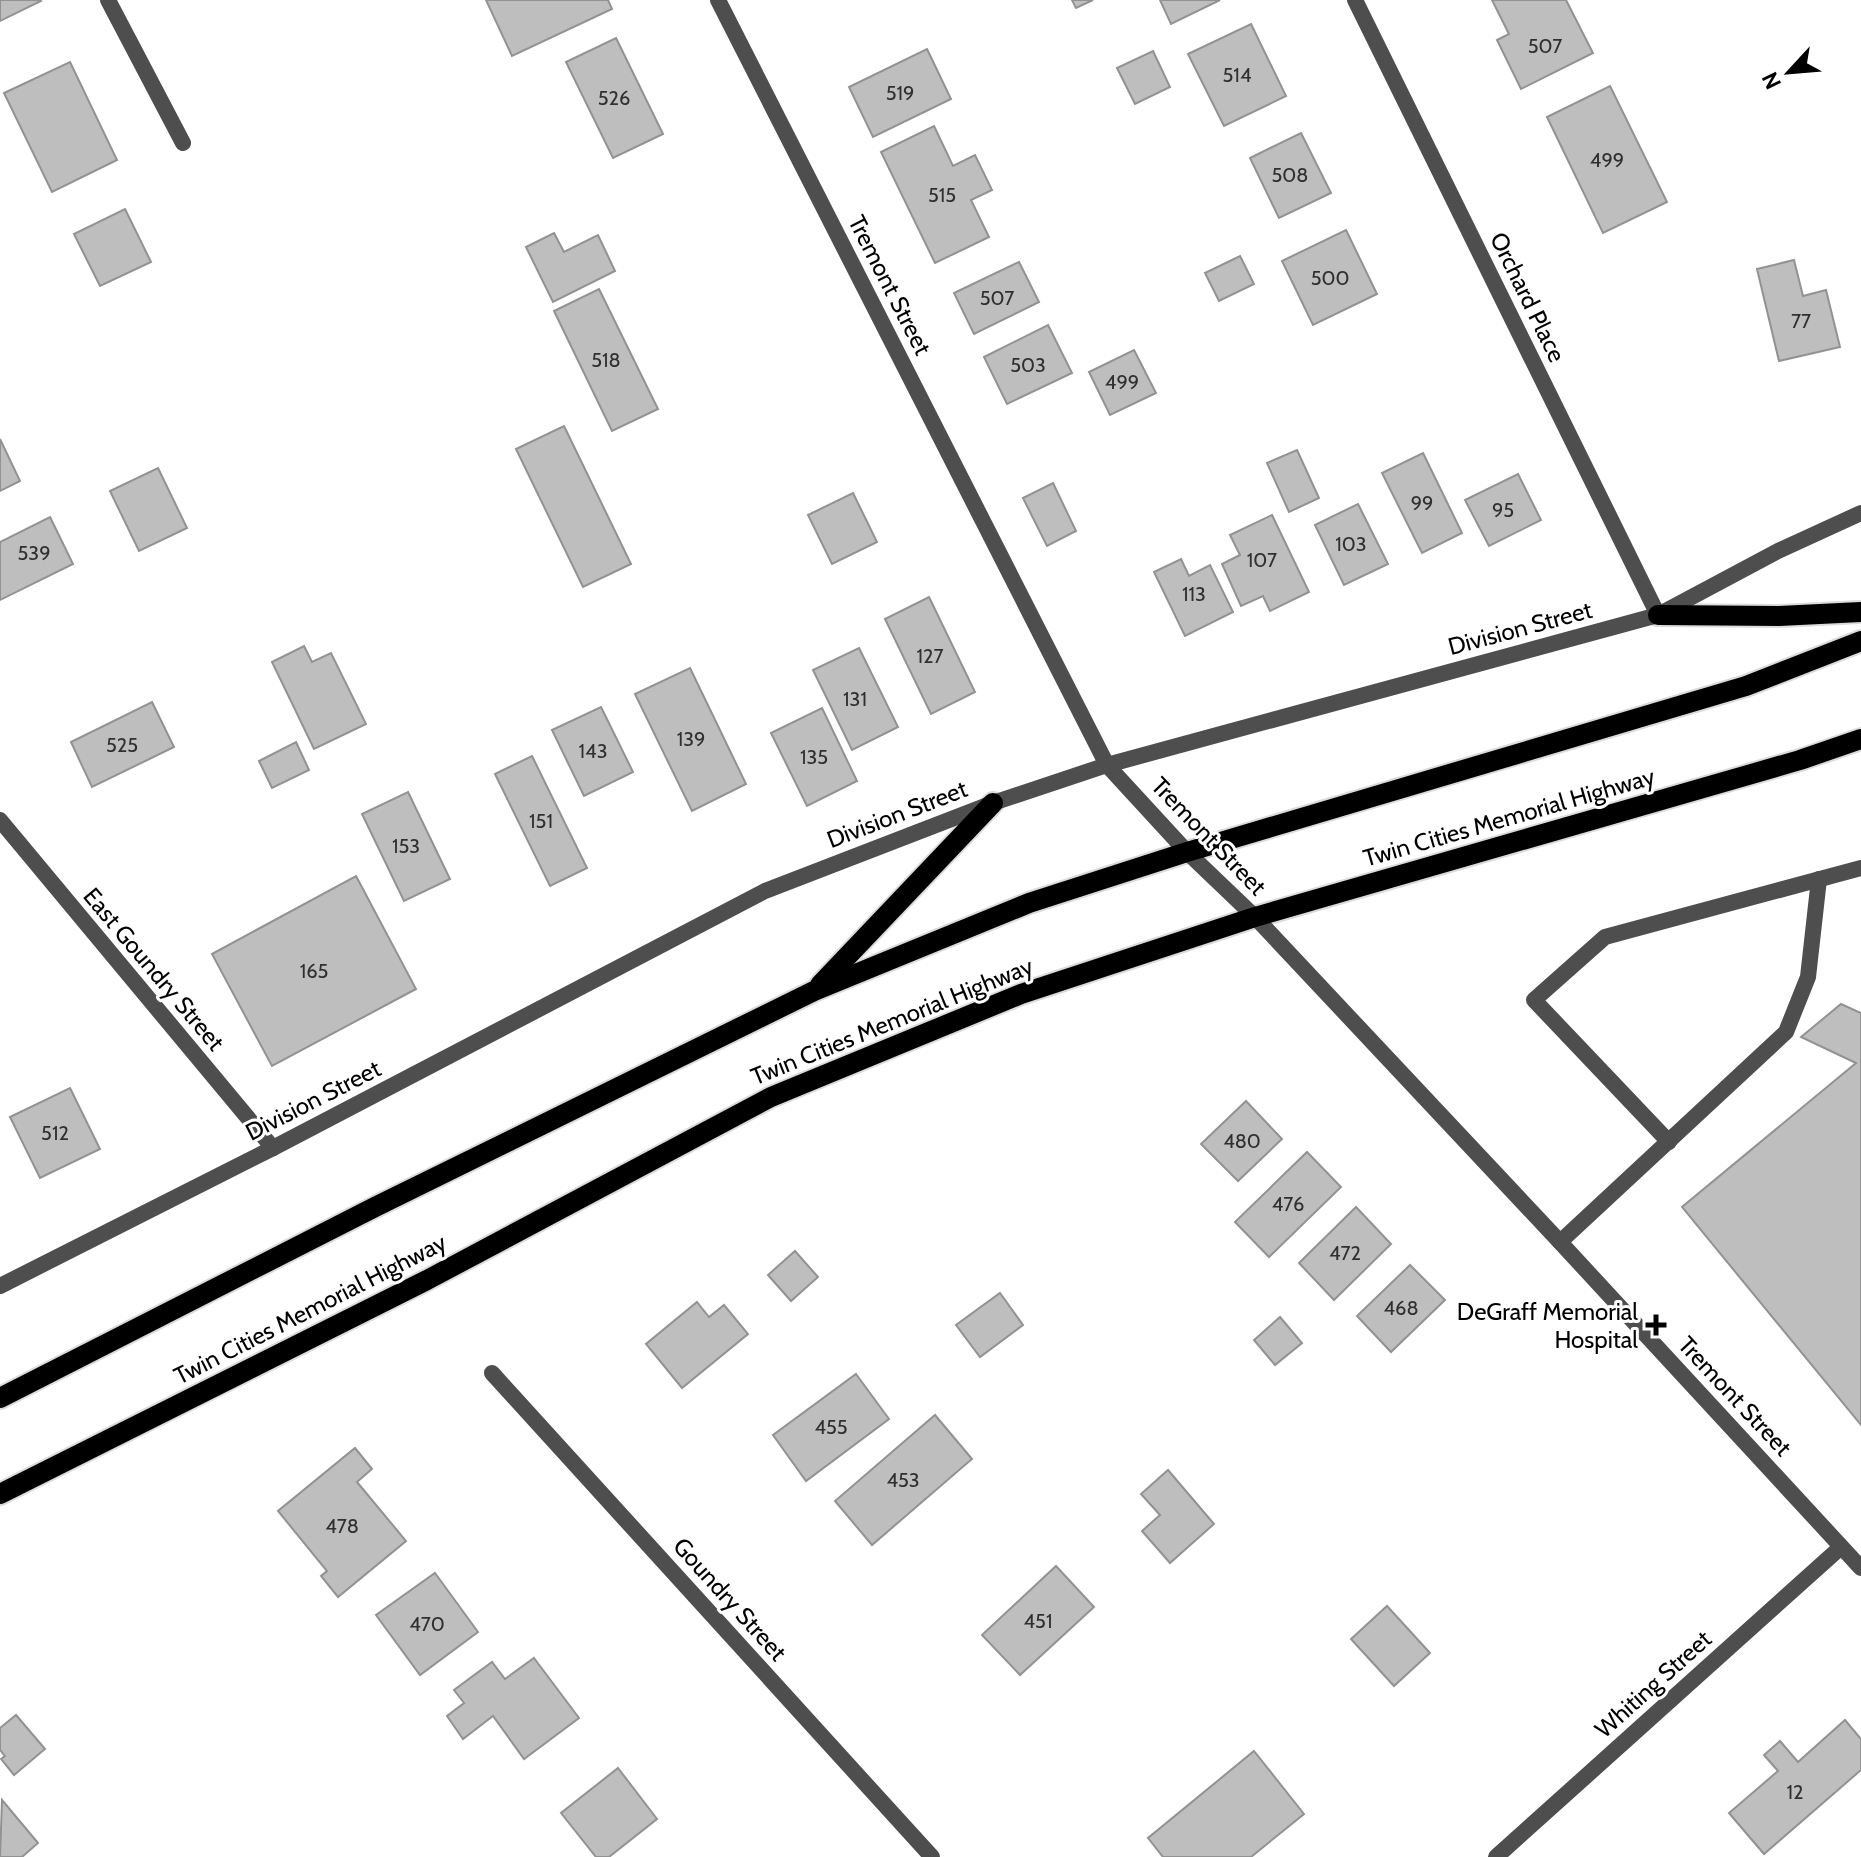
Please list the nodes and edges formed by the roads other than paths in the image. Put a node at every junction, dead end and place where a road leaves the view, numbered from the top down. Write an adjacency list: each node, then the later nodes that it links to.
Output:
1 (108, 0): 4 (street)
2 (718, 0): 10 (street, Tremont Street)
3 (1355, 0): 7 (street, Orchard Place)
4 (183, 143)
5 (1861, 513): 7 (street, Division Street)
6 (1861, 612): 7 (main road)
7 (1658, 615): 10 (street, Division Street)
8 (1861, 641): 13 (main road)
9 (1861, 739): 16 (main road, Twin Cities Memorial Highway)
10 (1107, 765): 11 (street, Division Street); 13 (street, Tremont Street)
11 (993, 803): 17 (main road); 19 (street, Division Street)
12 (0, 820): 19 (street, East Goundry Street)
13 (1187, 852): 16 (street, Tremont Street); 17 (main road)
14 (1861, 868): 15 (street)
15 (1819, 879): 18 (street); 18 (street)
16 (1255, 917): 20 (street, Tremont Street); 24 (main road, Twin Cities Memorial Highway)
17 (814, 991): 23 (main road)
18 (1669, 1142): 20 (street)
19 (273, 1148): 21 (street, Division Street)
20 (1560, 1242): 25 (street, Tremont Street)
21 (0, 1286)
22 (492, 1373): 27 (street, Goundry Street)
23 (0, 1398)
24 (0, 1494)
25 (1841, 1547): 26 (street, Tremont Street); 28 (street, Whiting Street)
26 (1861, 1568)
27 (932, 1857)
28 (1496, 1857)

